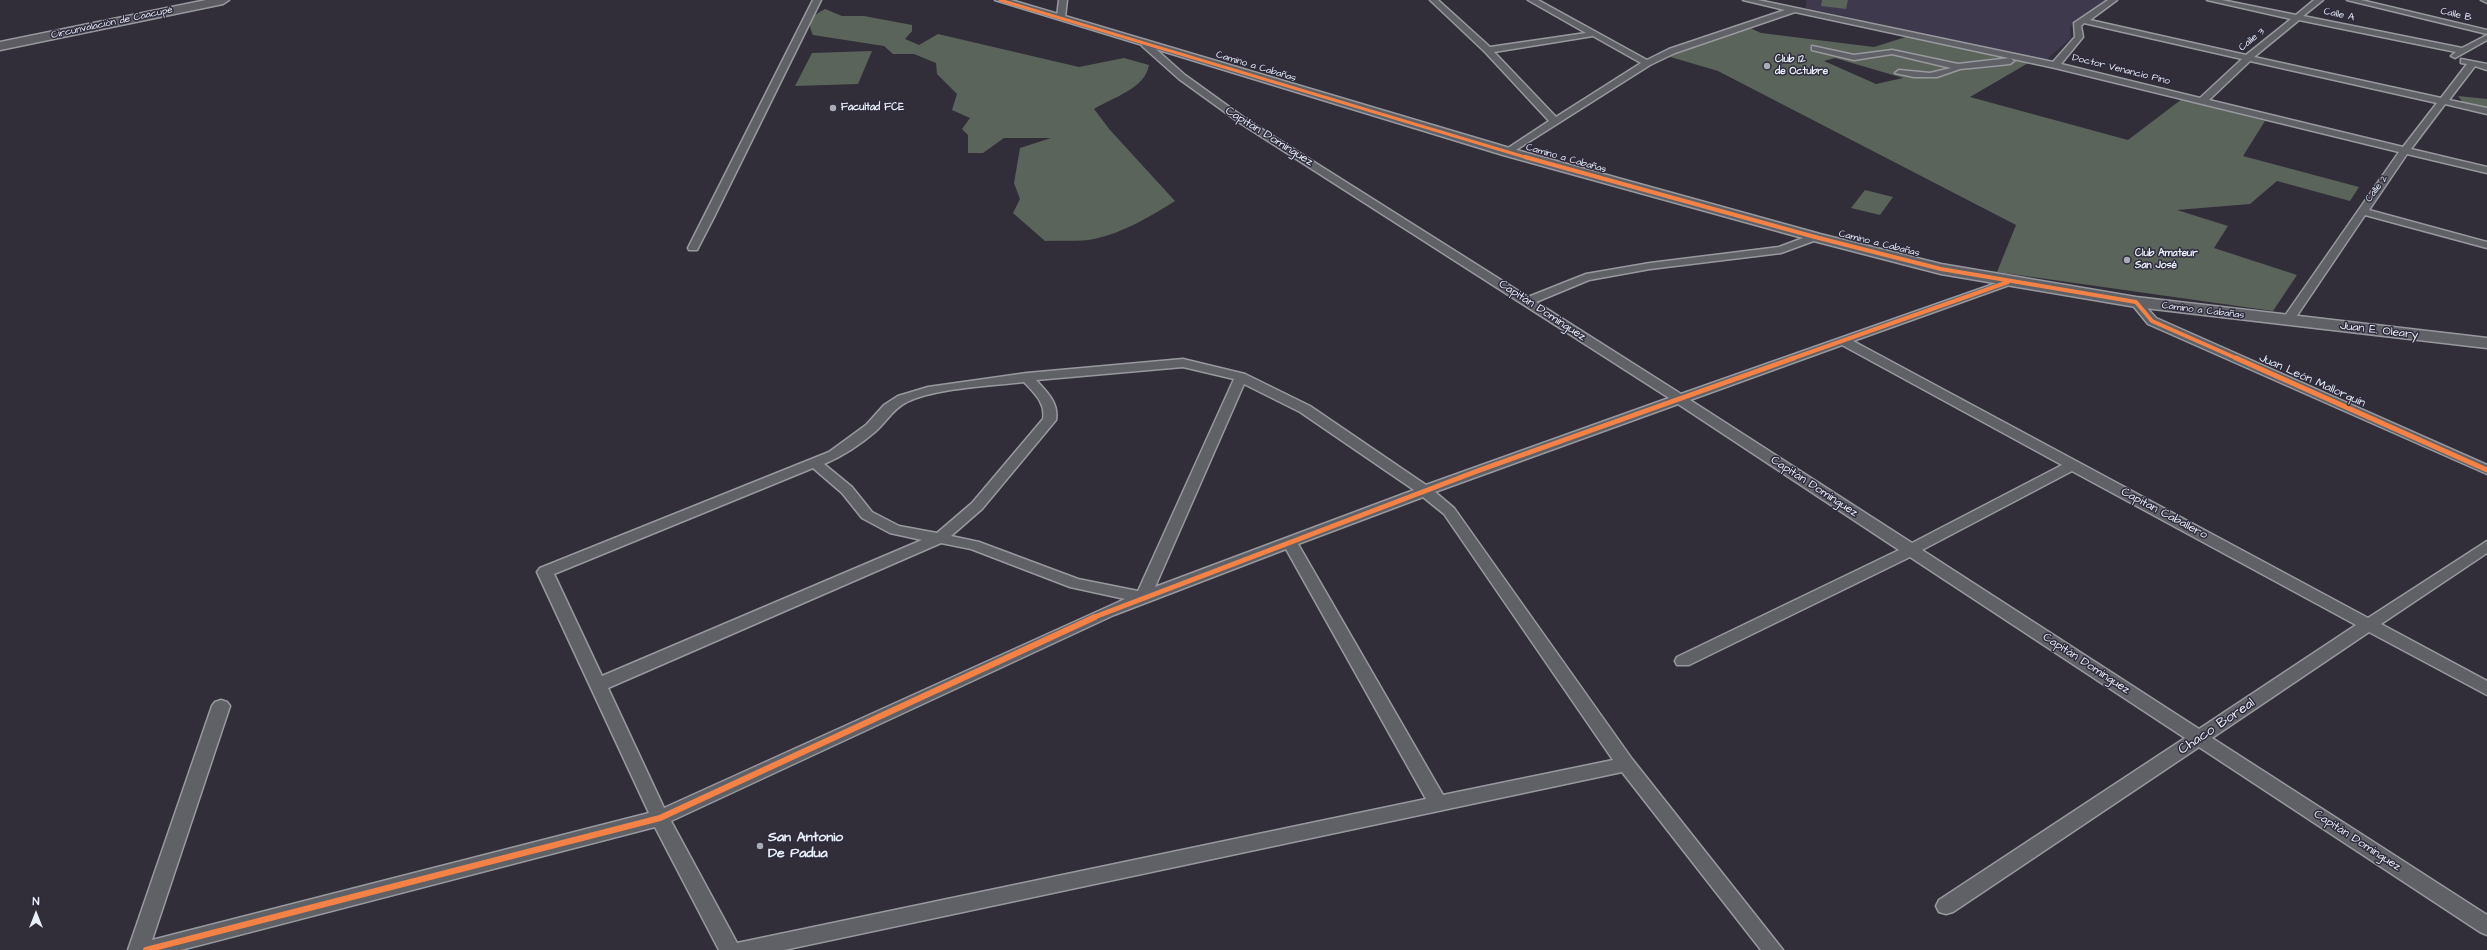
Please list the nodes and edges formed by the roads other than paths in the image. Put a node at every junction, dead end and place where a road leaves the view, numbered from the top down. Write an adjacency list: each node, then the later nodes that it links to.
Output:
1 (210, 0): 21 (highway, Circunvalación de Caacupé)
2 (223, 0): 21 (highway, Circunvalación de Caacupé)
3 (817, 0): 44 (street)
4 (1000, 0): 15 (street, Camino a Cabañas)
5 (1063, 0): 15 (street)
6 (1434, 0): 24 (street)
7 (1532, 0): 19 (street)
8 (1747, 0): 14 (street, Doctor Venancio Pino)
9 (1796, 0): 14 (street)
10 (2113, 0): 17 (street)
11 (2211, 0): 16 (street, Calle A)
12 (2319, 0): 16 (street, Calle 3)
13 (2351, 0): 18 (street, Calle B)
14 (1796, 9): 27 (street, Doctor Venancio Pino); 28 (street)
15 (1061, 17): 22 (street, Camino a Cabañas)
16 (2299, 18): 25 (street, Calle A); 26 (street, Calle 3)
17 (2085, 20): 26 (street); 30 (street)
18 (2487, 32)
19 (1593, 34): 24 (street); 28 (street)
20 (2487, 37): 25 (street)
21 (0, 44)
22 (1145, 44): 39 (street, Camino a Cabañas); 46 (street, Capitán Dominguez)
23 (1815, 48): 31 (street)
24 (1488, 50): 37 (street)
25 (2462, 51): 29 (street)
26 (2251, 55): 34 (street); 35 (street, Calle 3)
27 (2029, 60): 30 (street, Doctor Venancio Pino); 31 (street)
28 (1647, 63): 37 (street)
29 (2473, 63): 32 (street); 34 (street, Calle 2)
30 (2055, 65): 35 (street, Doctor Venancio Pino)
31 (1958, 67): 33 (street)
32 (2487, 67)
33 (1899, 72)
34 (2446, 99): 36 (street); 38 (street, Calle 2)
35 (2202, 101): 38 (street, Doctor Venancio Pino)
36 (2487, 111)
37 (1554, 121): 39 (street)
38 (2405, 150): 40 (street, Doctor Venancio Pino); 41 (street, Calle 2)
39 (1508, 152): 42 (street, Camino a Cabañas)
40 (2487, 170)
41 (2361, 211): 43 (street); 49 (street, Calle 2)
42 (1815, 237): 45 (street, Camino a Cabañas); 46 (street)
43 (2487, 245)
44 (693, 248)
45 (2008, 282): 47 (street, Camino a Cabañas); 50 (street)
46 (1527, 301): 54 (street, Capitán Dominguez)
47 (2136, 302): 48 (street, Camino a Cabañas); 57 (street, Juan León Mallorquín)
48 (2271, 319): 49 (street, Juan E. Oleary)
49 (2288, 320): 51 (street, Juan E. Oleary)
50 (1841, 340): 54 (street); 56 (street, Capitan Caballero)
51 (2487, 343)
52 (1027, 377): 53 (street); 55 (street); 59 (street)
53 (1241, 377): 58 (street); 63 (street)
54 (1678, 398): 58 (street); 62 (street, Capitán Dominguez)
55 (815, 463): 59 (street); 66 (street)
56 (2073, 465): 62 (street); 64 (street, Capitan Caballero)
57 (2487, 470)
58 (1425, 491): 60 (street); 70 (street)
59 (940, 538): 63 (street); 66 (street)
60 (1290, 543): 63 (street); 71 (street)
61 (2487, 546): 64 (street, Chaco Boreal)
62 (1910, 550): 65 (street); 69 (street, Capitán Dominguez)
63 (1143, 597): 72 (street)
64 (2370, 625): 67 (street, Capitan Caballero); 69 (street, Chaco Boreal)
65 (1683, 661)
66 (598, 685): 72 (street)
67 (2487, 689)
68 (222, 706): 75 (street)
69 (2200, 739): 73 (street, Chaco Boreal); 74 (street, Capitán Dominguez)
70 (1626, 764): 71 (street); 79 (street)
71 (1438, 803): 78 (street)
72 (660, 818): 76 (street); 77 (street)
73 (1946, 906)
74 (2487, 926)
75 (138, 950)
76 (146, 950)
77 (730, 950)
78 (742, 950)
79 (1773, 950)

